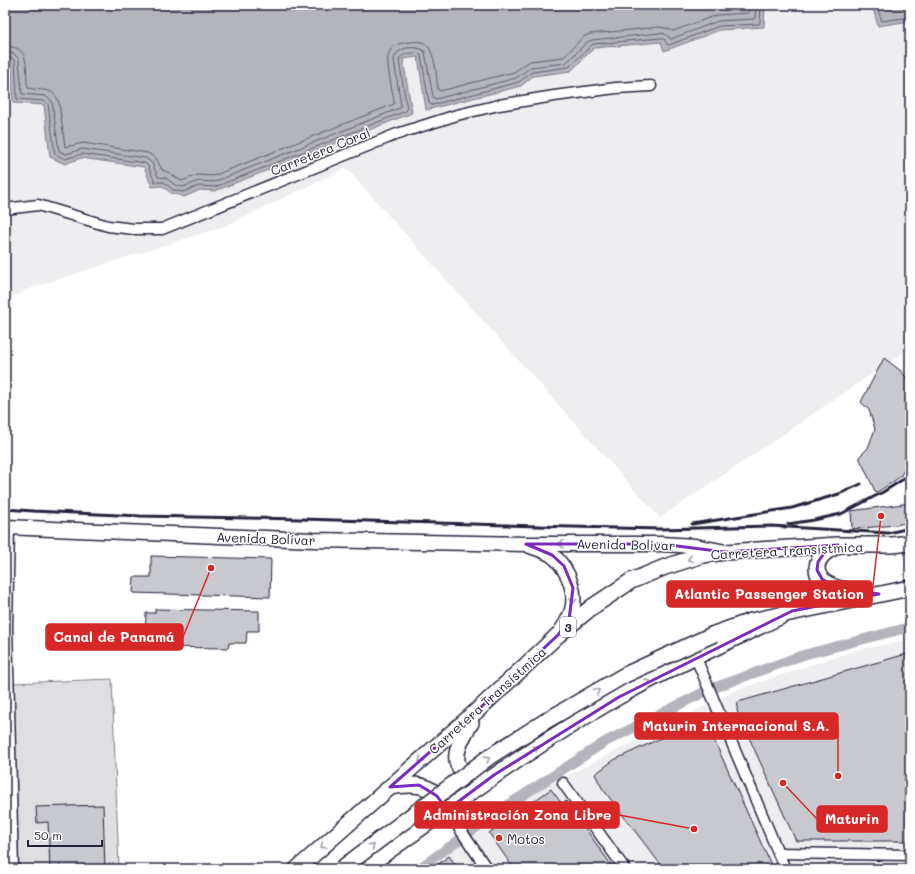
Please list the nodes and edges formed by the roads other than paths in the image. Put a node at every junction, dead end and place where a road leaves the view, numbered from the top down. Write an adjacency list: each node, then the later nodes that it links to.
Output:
1 (651, 86): 2 (street, Carretera Coral)
2 (5, 209)
3 (7, 527): 5 (main road, Avenida Bolívar); 11 (street)
4 (910, 543): 6 (main road, Carretera Transístmica / 3)
5 (526, 544): 7 (main road, Avenida Bolívar, one-way to 5); 12 (main road, Avenida Bolívar, one-way to 12)
6 (838, 545): 7 (main road, Carretera Transístmica / 3); 9 (main road)
7 (726, 552): 12 (main road, Carretera Transístmica / 3, one-way to 12)
8 (910, 588): 9 (main road)
9 (879, 594): 10 (main road)
10 (792, 611): 13 (main road); 23 (main road, one-way to 10, bridge)
11 (6, 626): 21 (street)
12 (558, 635): 14 (main road, Carretera Transístmica / 3)
13 (696, 658): 15 (main road, one-way to 13); 19 (street)
14 (480, 708): 15 (main road); 17 (main road, Carretera Transístmica / 3, one-way to 17)
15 (494, 775): 18 (main road)
16 (563, 783): 26 (street)
17 (390, 787): 18 (main road); 22 (main road, Carretera Transístmica / 3, one-way to 22)
18 (447, 810): 24 (main road); 25 (street)
19 (778, 853): 20 (street); 27 (street)
20 (910, 855)
21 (13, 869)
22 (297, 869)
23 (341, 869)
24 (363, 869)
25 (487, 869)
26 (624, 869)
27 (785, 869)

